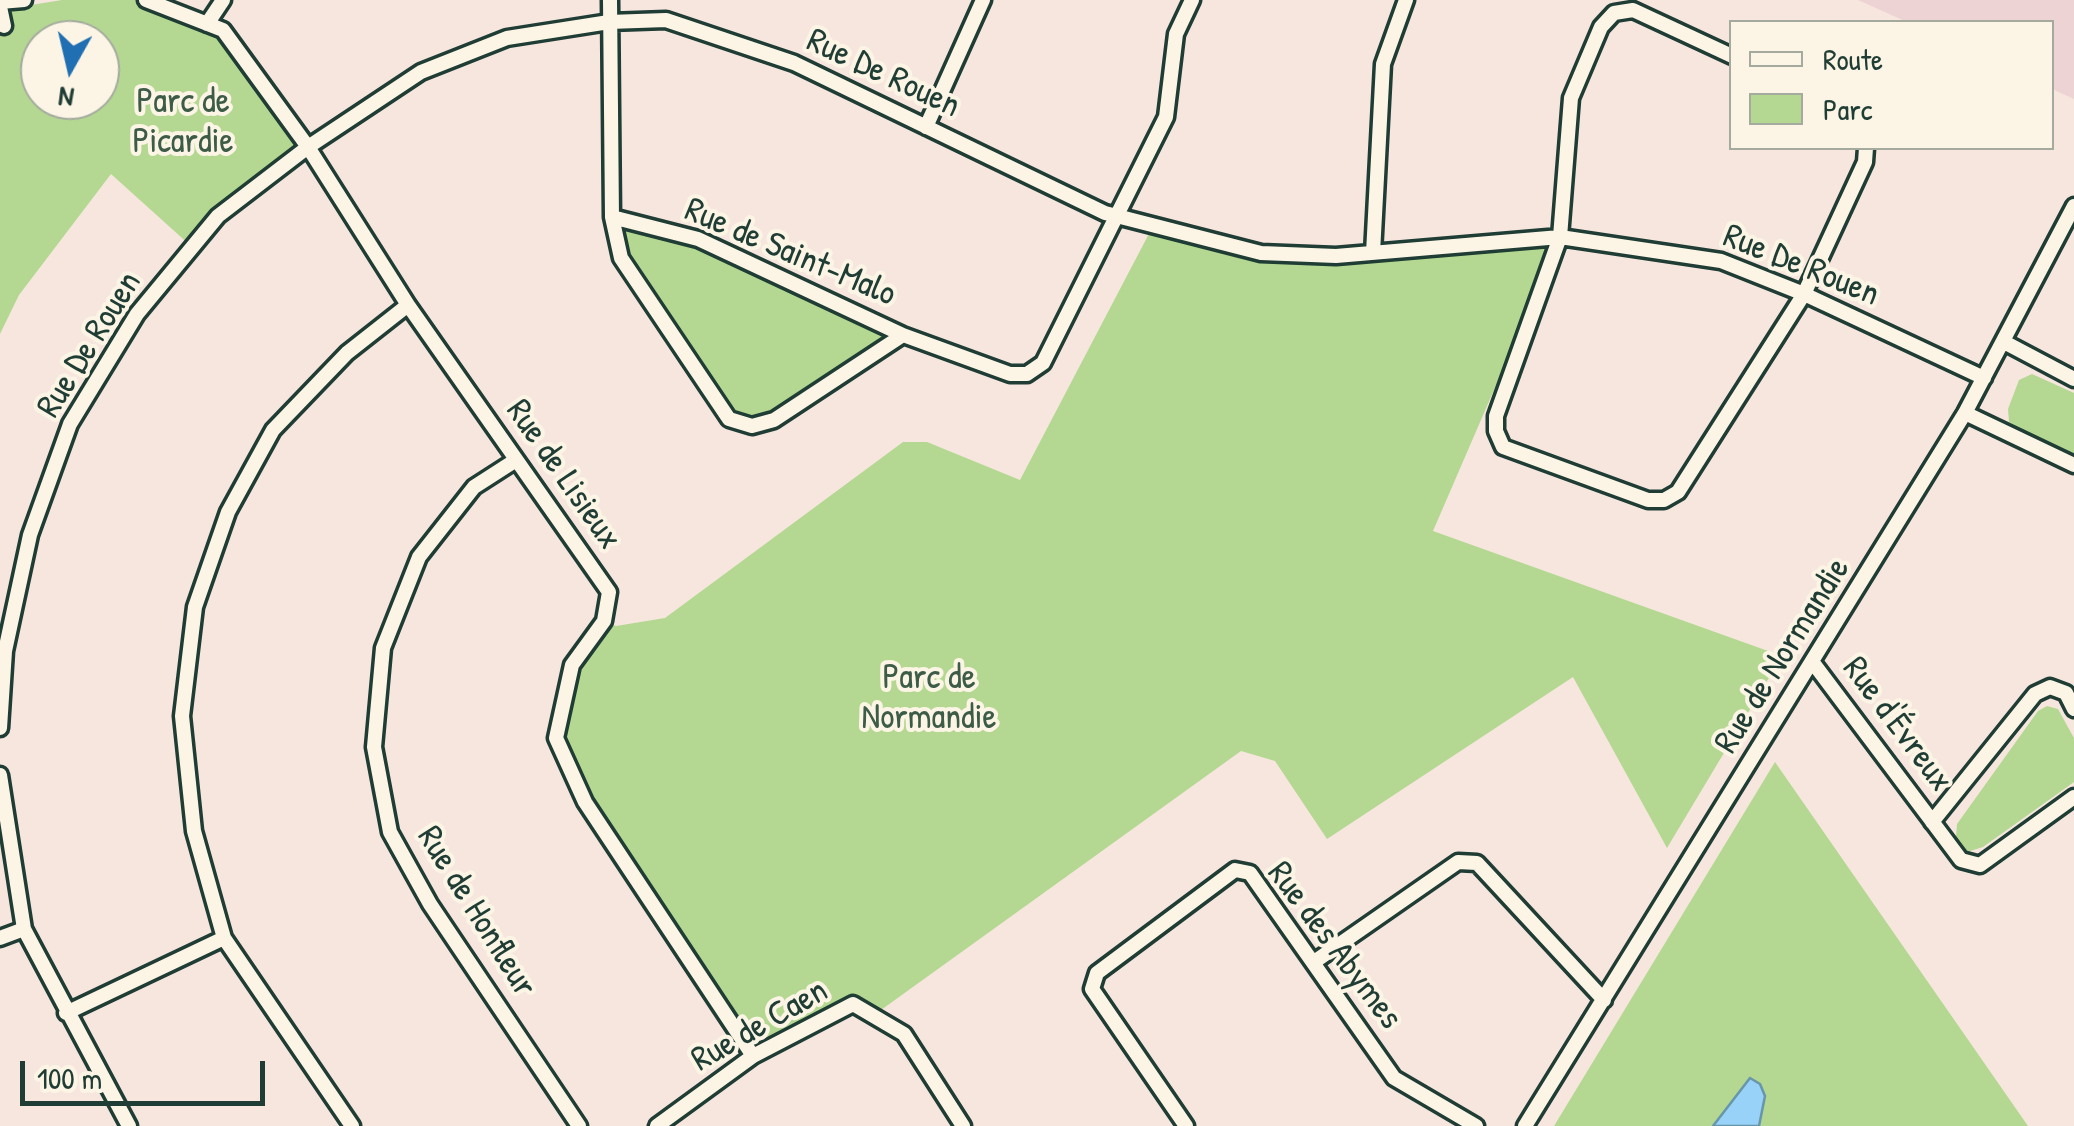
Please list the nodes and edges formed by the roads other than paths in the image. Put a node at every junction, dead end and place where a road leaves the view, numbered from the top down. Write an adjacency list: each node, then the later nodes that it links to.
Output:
1 (24, 0): 8 (street)
2 (146, 0): 10 (street)
3 (223, 0): 10 (street)
4 (610, 0): 9 (street)
5 (983, 0): 13 (street)
6 (1192, 0): 17 (street)
7 (1406, 0): 20 (street)
8 (0, 5): 11 (street)
9 (610, 22): 13 (street, Rue De Rouen); 14 (street, Rue De Rouen); 18 (street)
10 (207, 24): 14 (street, Rue de Lisieux)
11 (4, 26)
12 (1729, 55): 19 (street)
13 (926, 126): 17 (street, Rue De Rouen)
14 (308, 147): 22 (street, Rue de Lisieux); 32 (street, Rue De Rouen)
15 (1866, 150): 21 (street)
16 (2074, 206): 24 (street, Rue de Normandie)
17 (1114, 215): 20 (street, Rue De Rouen); 23 (street, Rue de Saint-Malo)
18 (612, 217): 23 (street, Rue de Saint-Malo); 23 (street, Rue de Saint-Malo)
19 (1560, 237): 20 (street, Rue De Rouen); 21 (street, Rue De Rouen); 21 (street)
20 (1372, 253)
21 (1804, 294): 25 (street, Rue De Rouen)
22 (408, 305): 28 (street, Rue de Lisieux); 38 (street)
23 (903, 334)
24 (2004, 342): 25 (street, Rue de Normandie); 26 (street)
25 (1984, 378): 27 (street, Rue de Normandie)
26 (2074, 379)
27 (1965, 413): 29 (street); 30 (street, Rue de Normandie)
28 (516, 460): 42 (street, Rue de Lisieux); 45 (street, Rue de Honfleur)
29 (2074, 466)
30 (1814, 664): 35 (street, Rue d'Évreux); 40 (street, Rue de Normandie)
31 (2074, 709): 35 (street, Rue d'Évreux)
32 (0, 728)
33 (0, 775): 36 (street)
34 (2074, 797): 35 (street, Rue d'Évreux)
35 (1932, 822)
36 (24, 929): 37 (street); 41 (street)
37 (0, 938)
38 (224, 938): 41 (street); 44 (street)
39 (1314, 962): 40 (street); 48 (street, Rue des Abymes); 49 (street, Rue des Abymes)
40 (1604, 1000): 50 (street, Rue de Normandie)
41 (66, 1013): 43 (street)
42 (753, 1056): 46 (street, Rue de Caen); 47 (street, Rue de Caen)
43 (129, 1126)
44 (352, 1126)
45 (579, 1126)
46 (657, 1126)
47 (964, 1126)
48 (1186, 1126)
49 (1476, 1126)
50 (1525, 1126)

